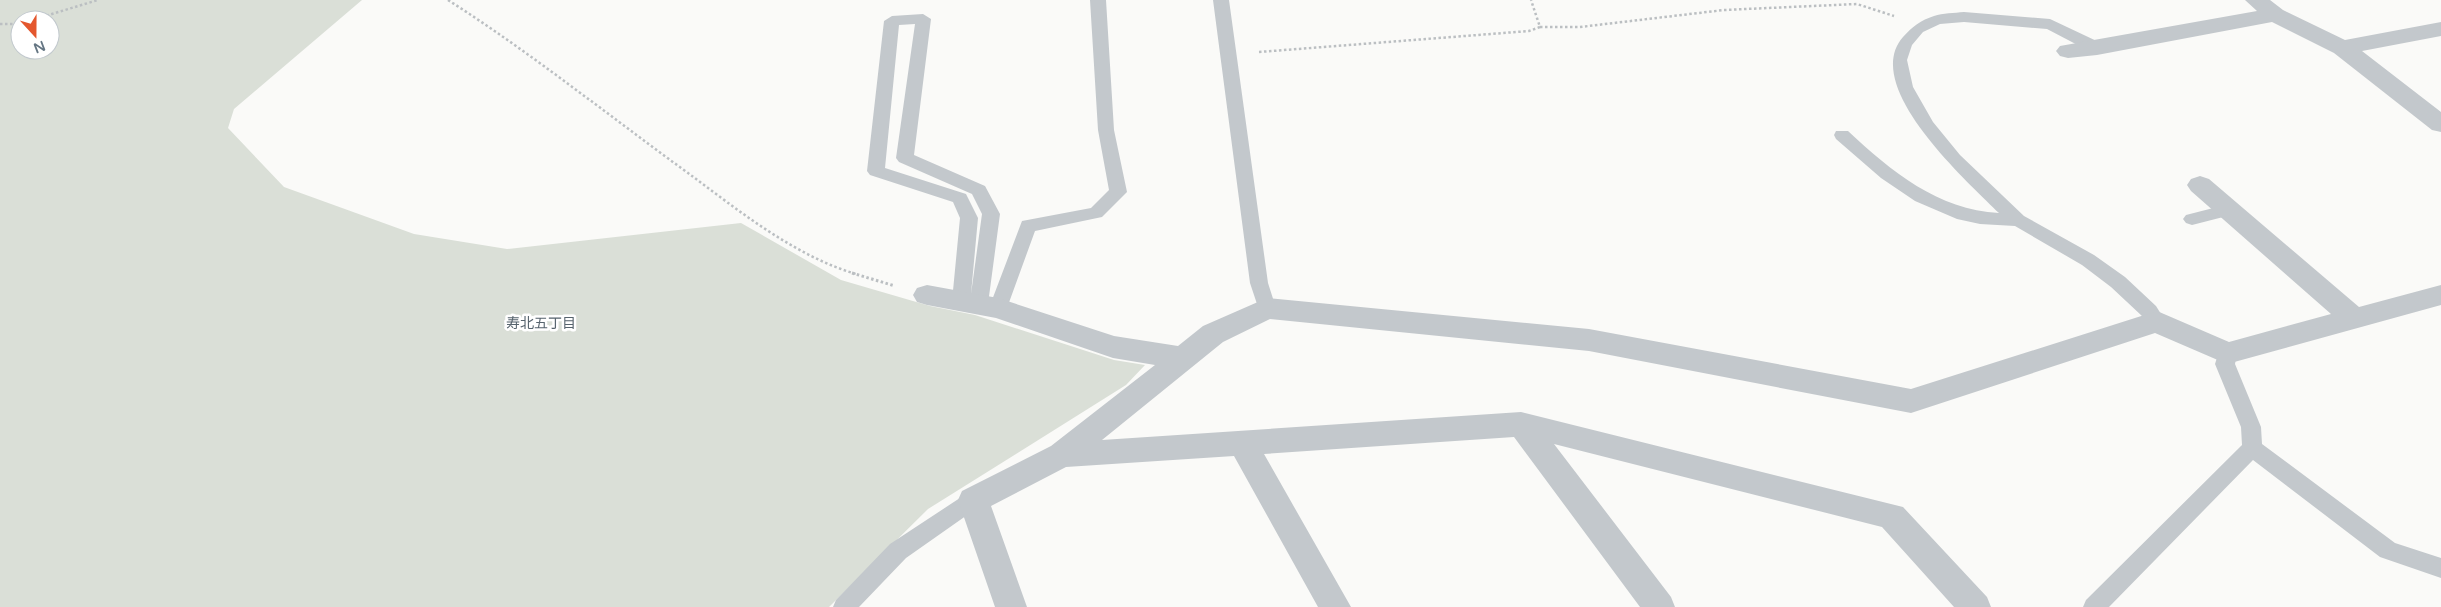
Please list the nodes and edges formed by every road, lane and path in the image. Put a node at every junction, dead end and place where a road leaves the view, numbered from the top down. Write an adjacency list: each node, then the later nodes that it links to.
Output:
1 (98, 0): 7 (path)
2 (448, 0): 22 (path)
3 (1098, 0): 24 (lane)
4 (1221, 0): 15 (lane)
5 (1531, 0): 9 (path)
6 (2256, 0): 8 (street)
7 (60, 12)
8 (2275, 15): 12 (street); 13 (street)
9 (1540, 27): 10 (path); 15 (path)
10 (1918, 29): 12 (lane); 20 (lane)
11 (2441, 29): 13 (street)
12 (2097, 48): 14 (street)
13 (2342, 48): 16 (street)
14 (2068, 51)
15 (1228, 55): 25 (lane)
16 (2441, 124)
17 (1842, 136): 20 (lane)
18 (2200, 186): 19 (street)
19 (2228, 210): 21 (lane); 26 (street)
20 (2018, 220): 27 (lane)
21 (2192, 220)
22 (927, 295): 24 (street)
23 (2441, 295): 26 (street)
24 (979, 304): 24 (lane); 29 (street)
25 (1267, 308): 27 (street); 29 (street)
26 (2355, 318): 28 (street)
27 (2157, 322): 28 (street)
28 (2227, 353): 32 (lane)
29 (1183, 358): 33 (street)
30 (1521, 424): 31 (street); 39 (street); 40 (street)
31 (1242, 442): 33 (street); 38 (street)
32 (2252, 448): 35 (lane); 41 (lane)
33 (1062, 455): 34 (street)
34 (973, 500): 36 (lane); 37 (street)
35 (2441, 568)
36 (844, 607)
37 (1011, 607)
38 (1335, 607)
39 (1660, 607)
40 (1975, 607)
41 (2094, 607)

